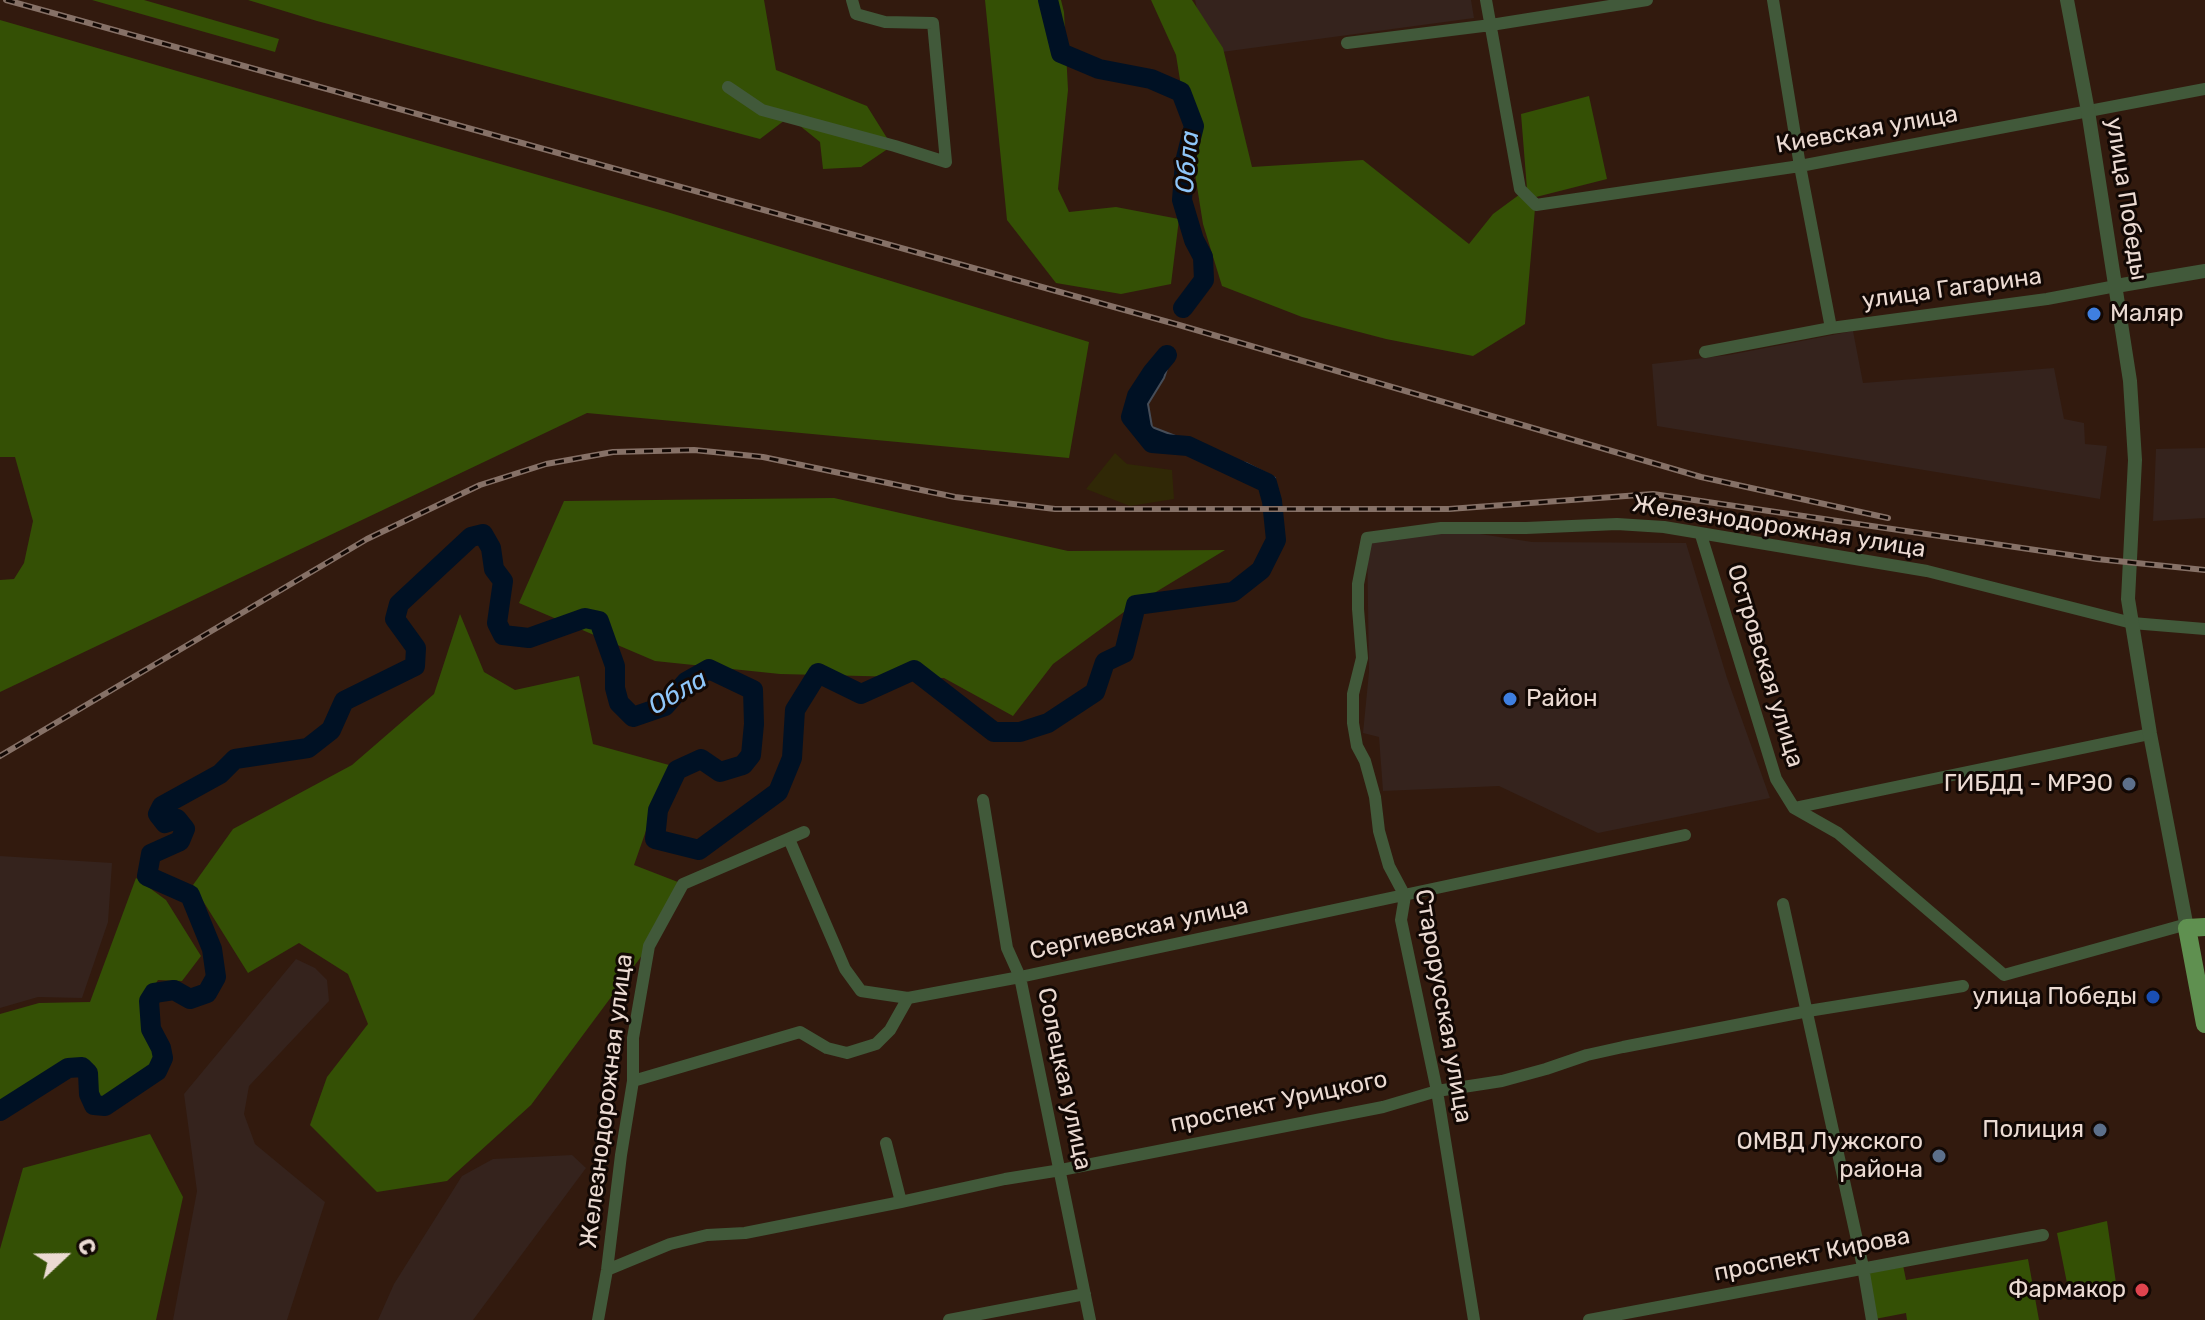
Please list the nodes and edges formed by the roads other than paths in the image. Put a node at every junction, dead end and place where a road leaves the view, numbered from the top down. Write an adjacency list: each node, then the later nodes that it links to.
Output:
1 (852, 0): 9 (street)
2 (1486, 0): 7 (street)
3 (1647, 0): 6 (street)
4 (1773, 0): 12 (street)
5 (2067, 0): 11 (street, улица Победы)
6 (1628, 2): 7 (street)
7 (1491, 25): 8 (street); 12 (street, Киевская улица)
8 (1347, 43)
9 (728, 87)
10 (2205, 89): 11 (street, Киевская улица)
11 (2088, 111): 12 (street, Киевская улица); 14 (street, улица Победы)
12 (1800, 166): 15 (street)
13 (2205, 271): 14 (street, улица Гагарина)
14 (2116, 286): 15 (street, улица Гагарина); 18 (street, улица Победы)
15 (1831, 328): 16 (street, улица Гагарина)
16 (1705, 352)
17 (1701, 535): 18 (street, Железнодорожная улица); 20 (street, Железнодорожная улица); 23 (street, Островская улица)
18 (2132, 623): 19 (street, Железнодорожная улица); 21 (street, улица Победы)
19 (2205, 629)
20 (1362, 658): 27 (street, Старорусская улица)
21 (2150, 734): 23 (street); 29 (street, улица Победы)
22 (983, 800): 30 (street, Солецкая улица)
23 (1794, 808): 29 (street)
24 (804, 832): 26 (street, Железнодорожная улица)
25 (1685, 835): 27 (street, Сергиевская улица)
26 (789, 839): 32 (street, Сергиевская улица); 35 (street, Железнодорожная улица)
27 (1405, 896): 30 (street, Сергиевская улица); 36 (street, Старорусская улица)
28 (1783, 904): 33 (street)
29 (2196, 928): 34 (main road, улица Победы)
30 (1020, 977): 32 (street, Сергиевская улица); 38 (street, Солецкая улица)
31 (1963, 986): 33 (street, проспект Урицкого)
32 (908, 998): 35 (street)
33 (1808, 1011): 36 (street, проспект Урицкого); 41 (street)
34 (2205, 1024)
35 (633, 1081): 42 (street, Железнодорожная улица)
36 (1437, 1091): 38 (street, проспект Урицкого); 47 (street, Старорусская улица)
37 (886, 1143): 39 (street)
38 (1061, 1170): 39 (street, проспект Урицкого); 43 (street, Солецкая улица)
39 (901, 1202): 42 (street, проспект Урицкого)
40 (2043, 1235): 41 (street, проспект Кирова)
41 (1863, 1267): 48 (street, проспект Кирова); 49 (street)
42 (607, 1270): 44 (street, Железнодорожная улица)
43 (1085, 1294): 45 (street); 46 (street, Солецкая улица)
44 (598, 1320)
45 (949, 1320)
46 (1090, 1320)
47 (1474, 1320)
48 (1589, 1320)
49 (1872, 1320)

